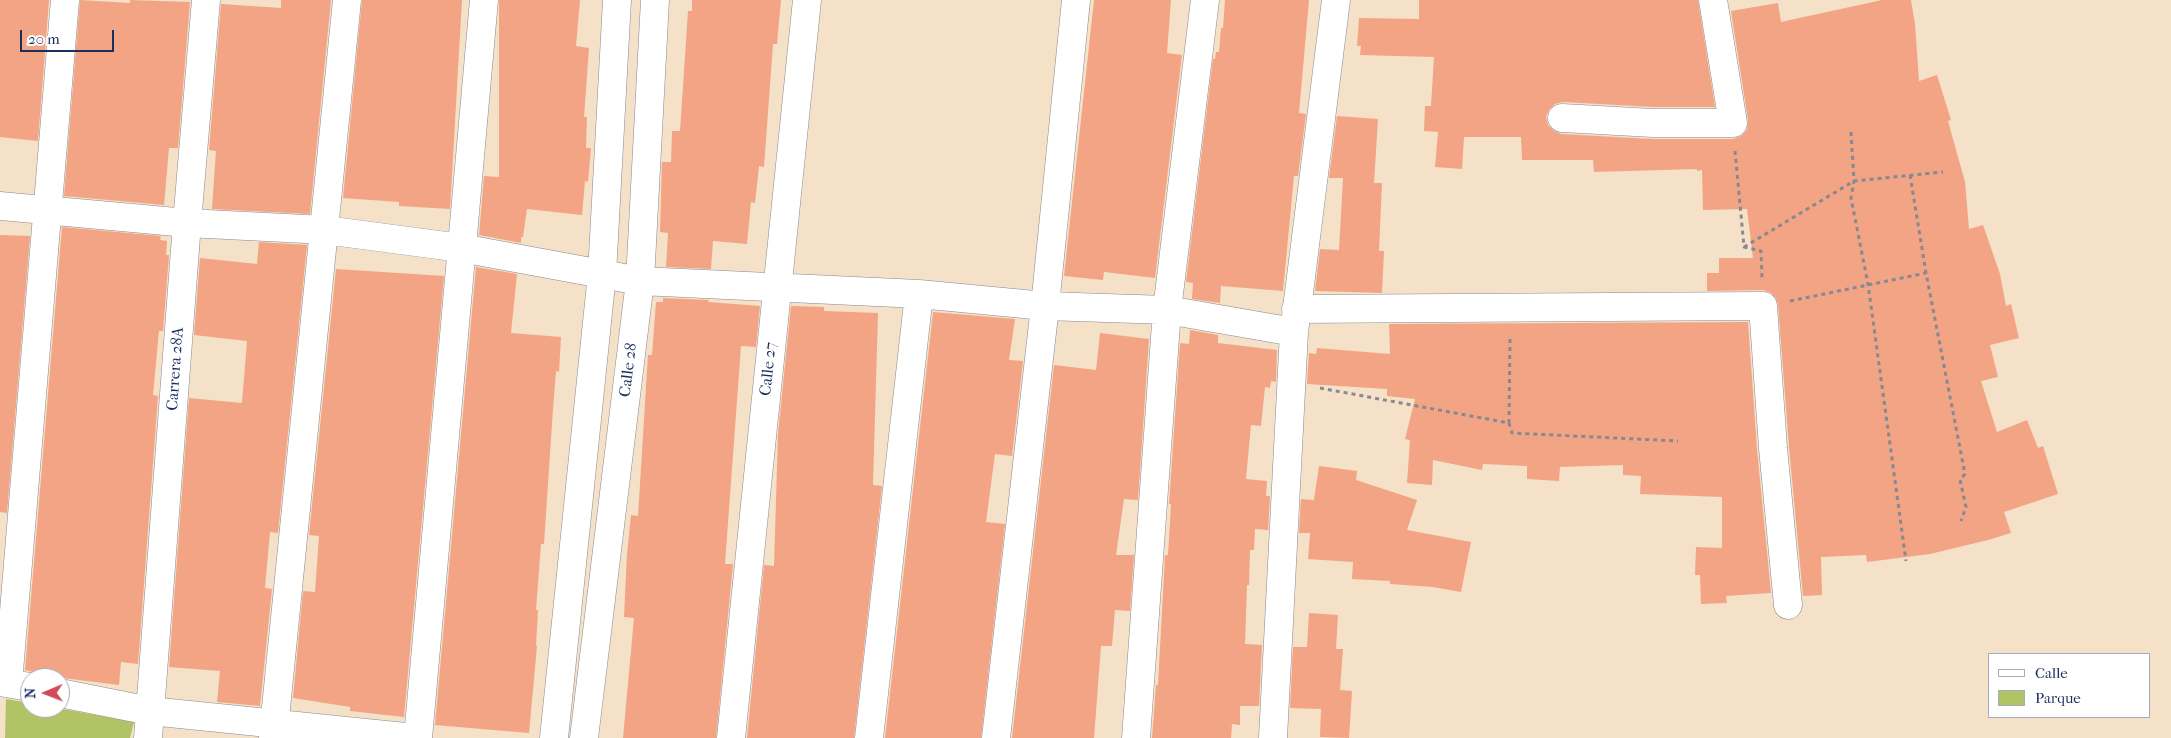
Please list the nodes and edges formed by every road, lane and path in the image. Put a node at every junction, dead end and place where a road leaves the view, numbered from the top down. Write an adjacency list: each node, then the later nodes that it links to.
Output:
1 (65, 0): 19 (street)
2 (206, 0): 20 (street, Carrera 28A)
3 (347, 0): 21 (street)
4 (484, 0): 23 (street)
5 (617, 0): 24 (street)
6 (655, 0): 26 (street, Calle 28)
7 (807, 0): 28 (street, Calle 27)
8 (1076, 0): 30 (street)
9 (1204, 0): 33 (street)
10 (1336, 0): 34 (street)
11 (1713, 0): 13 (street)
12 (1562, 118): 13 (street)
13 (1733, 123): 22 (path)
14 (1851, 132): 17 (path)
15 (1943, 172): 16 (path)
16 (1910, 175): 17 (path); 25 (path)
17 (1854, 181): 22 (path); 27 (path)
18 (0, 206): 19 (street)
19 (46, 211): 20 (street); 41 (street)
20 (187, 223): 21 (street); 43 (street, Carrera 28A)
21 (325, 230): 23 (street); 44 (street)
22 (1744, 247): 31 (path)
23 (461, 248): 24 (street); 46 (street)
24 (602, 274): 26 (street); 47 (street)
25 (1926, 274): 27 (path); 38 (path)
26 (640, 281): 28 (street); 48 (street, Calle 28)
27 (1868, 284): 31 (path); 39 (path)
28 (777, 287): 29 (street); 49 (street, Calle 27)
29 (919, 294): 30 (street); 50 (street)
30 (1045, 306): 33 (street); 51 (street)
31 (1763, 306): 32 (street); 40 (street)
32 (1510, 309): 34 (street); 36 (path)
33 (1167, 310): 34 (street); 52 (street)
34 (1295, 321): 35 (street)
35 (1293, 382): 36 (path); 53 (street)
36 (1509, 423): 37 (path)
37 (1678, 441)
38 (1961, 520)
39 (1906, 561)
40 (1788, 604)
41 (13, 684)
42 (70, 695): 43 (street)
43 (150, 710): 44 (street); 45 (street, Carrera 28A)
44 (274, 730): 46 (street)
45 (148, 738)
46 (417, 738)
47 (554, 738)
48 (584, 738)
49 (731, 738)
50 (868, 738)
51 (996, 738)
52 (1136, 738)
53 (1273, 738)

